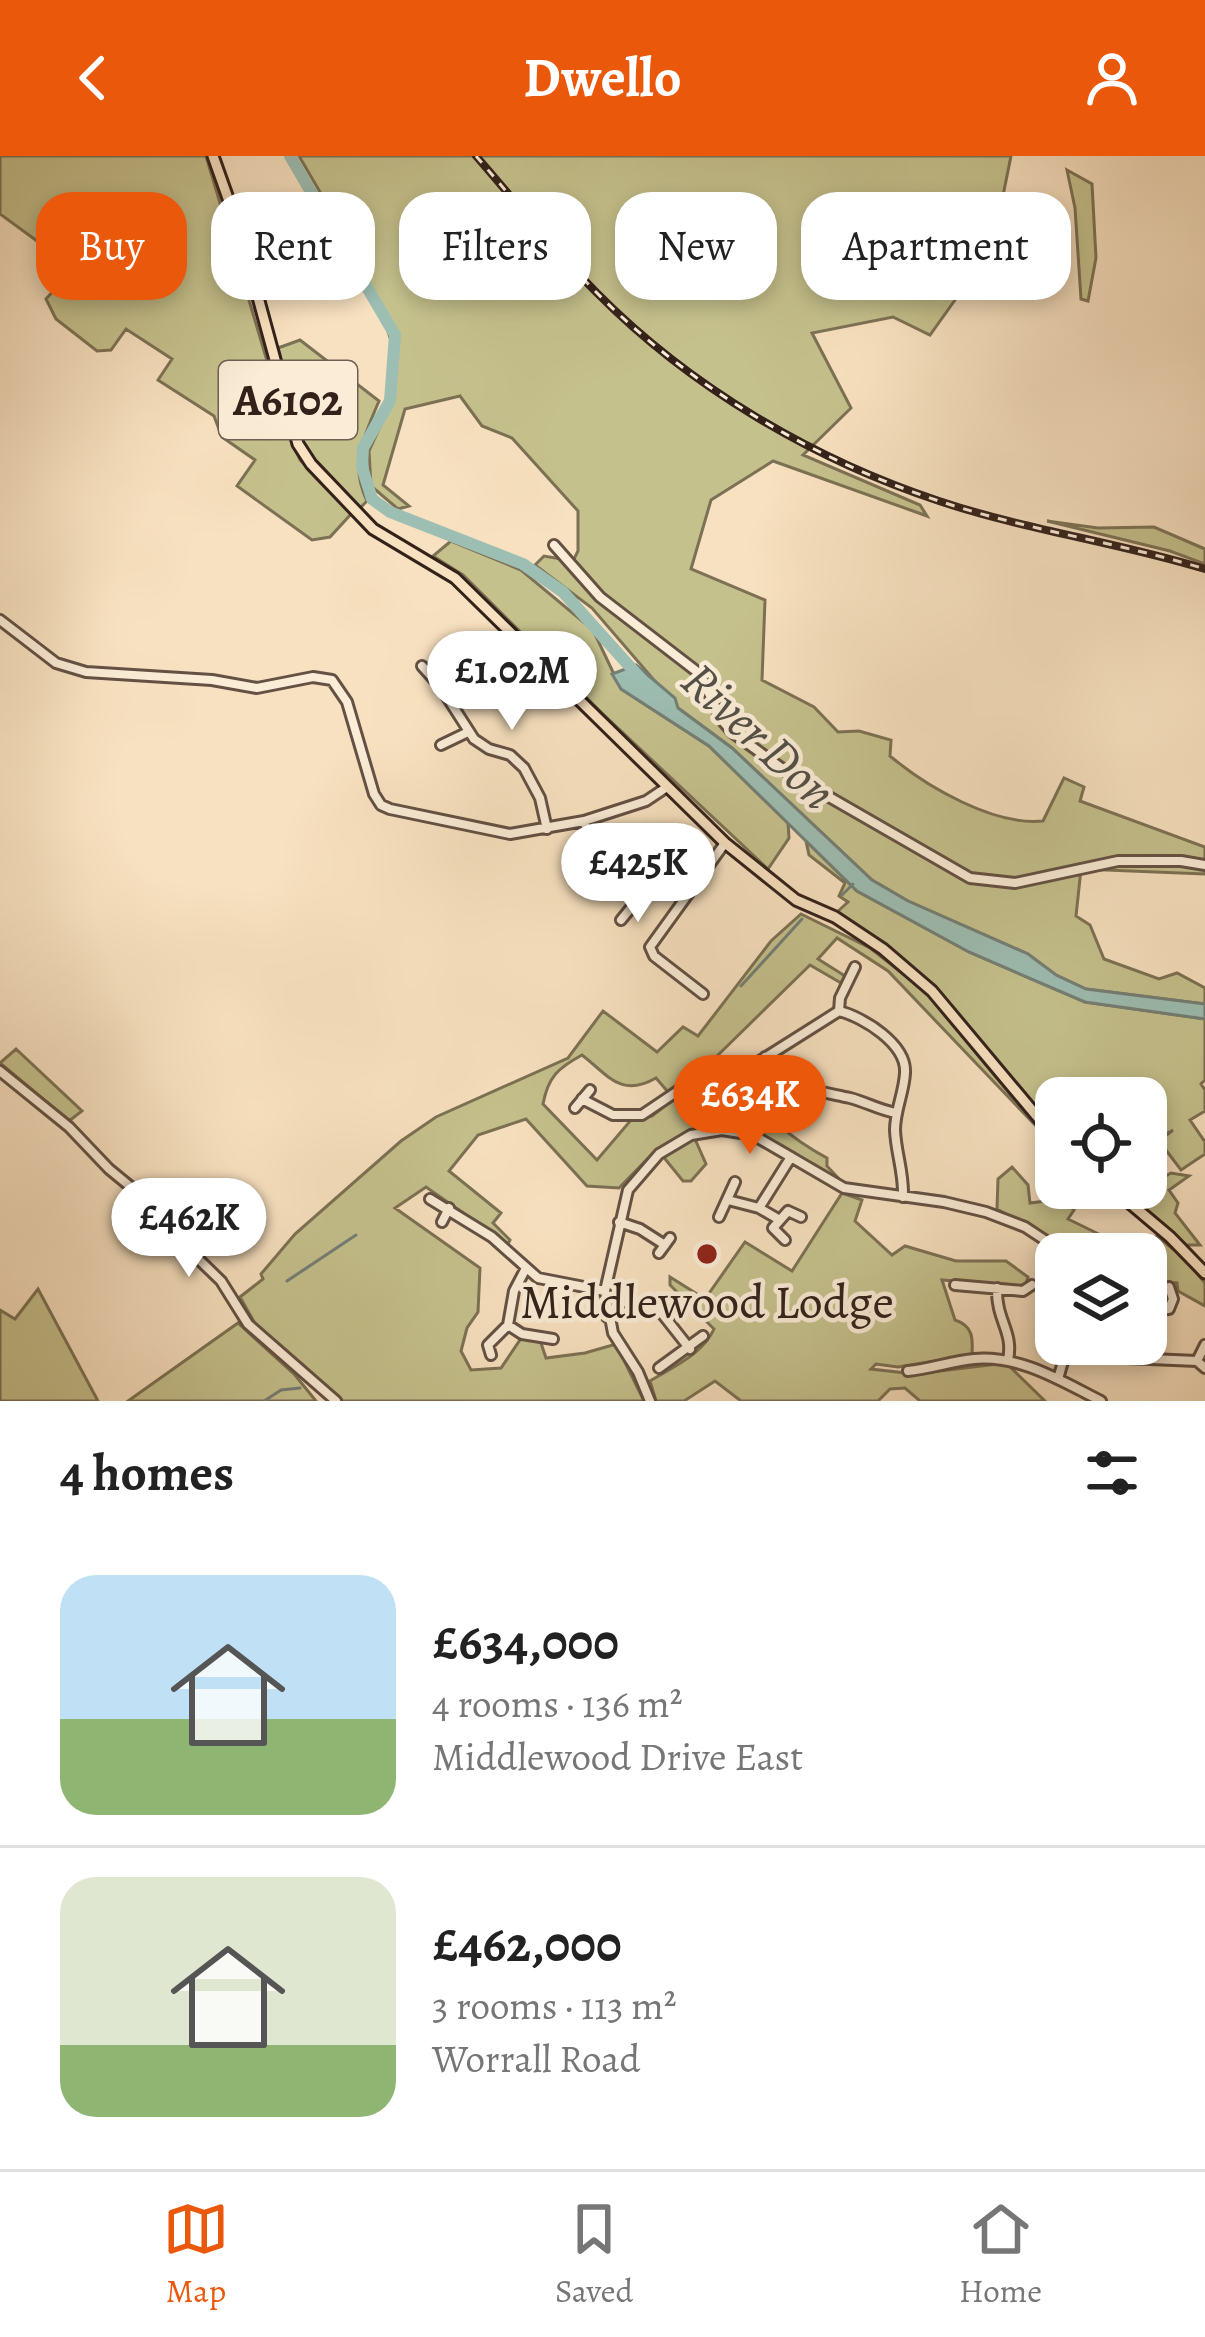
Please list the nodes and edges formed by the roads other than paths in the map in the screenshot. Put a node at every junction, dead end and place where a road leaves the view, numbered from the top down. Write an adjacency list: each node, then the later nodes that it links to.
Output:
1 (213, 156): 7 (main road, A6102)
2 (554, 545): 11 (street)
3 (0, 620): 9 (street)
4 (422, 666): 5 (street)
5 (468, 732): 6 (street); 9 (street)
6 (441, 745)
7 (667, 787): 8 (street); 10 (main road, A6102)
8 (584, 820): 9 (street); 13 (street)
9 (547, 829)
10 (725, 843): 16 (street); 24 (main road, A6102)
11 (1205, 865)
12 (662, 870): 13 (street)
13 (637, 896): 14 (street)
14 (621, 920)
15 (855, 967): 17 (street)
16 (703, 994)
17 (838, 1011): 18 (street); 23 (street)
18 (765, 1057): 21 (street); 23 (street)
19 (0, 1071): 63 (street)
20 (590, 1090): 21 (street)
21 (582, 1099): 22 (street)
22 (575, 1108)
23 (896, 1113): 27 (street)
24 (1035, 1115)
25 (791, 1156): 27 (street); 31 (street); 37 (street)
26 (735, 1182): 29 (street)
27 (903, 1197): 38 (street)
28 (430, 1199): 30 (street)
29 (728, 1200): 31 (street); 33 (street)
30 (449, 1208): 36 (street); 41 (street)
31 (759, 1208): 35 (street)
32 (1137, 1209): 42 (main road)
33 (719, 1217)
34 (801, 1217): 35 (street)
35 (778, 1219): 39 (street)
36 (442, 1222)
37 (619, 1222): 40 (street); 47 (street)
38 (1035, 1236)
39 (785, 1240)
40 (664, 1245)
41 (525, 1270): 47 (street); 50 (street)
42 (1205, 1273)
43 (955, 1285): 46 (street)
44 (1031, 1285): 46 (street)
45 (1169, 1287): 48 (street)
46 (998, 1288): 56 (street)
47 (605, 1292): 49 (street)
48 (1167, 1309)
49 (607, 1317): 54 (street); 64 (street)
50 (508, 1325): 52 (street); 55 (street)
51 (704, 1336): 54 (street)
52 (553, 1340)
53 (1205, 1346): 58 (street)
54 (690, 1349): 60 (street)
55 (491, 1355)
56 (1008, 1360): 61 (street); 62 (street)
57 (1167, 1361): 58 (street)
58 (1201, 1364)
59 (1062, 1365): 62 (street)
60 (659, 1368)
61 (908, 1371)
62 (1058, 1379): 65 (street)
63 (336, 1401)
64 (650, 1401)
65 (1101, 1401)

